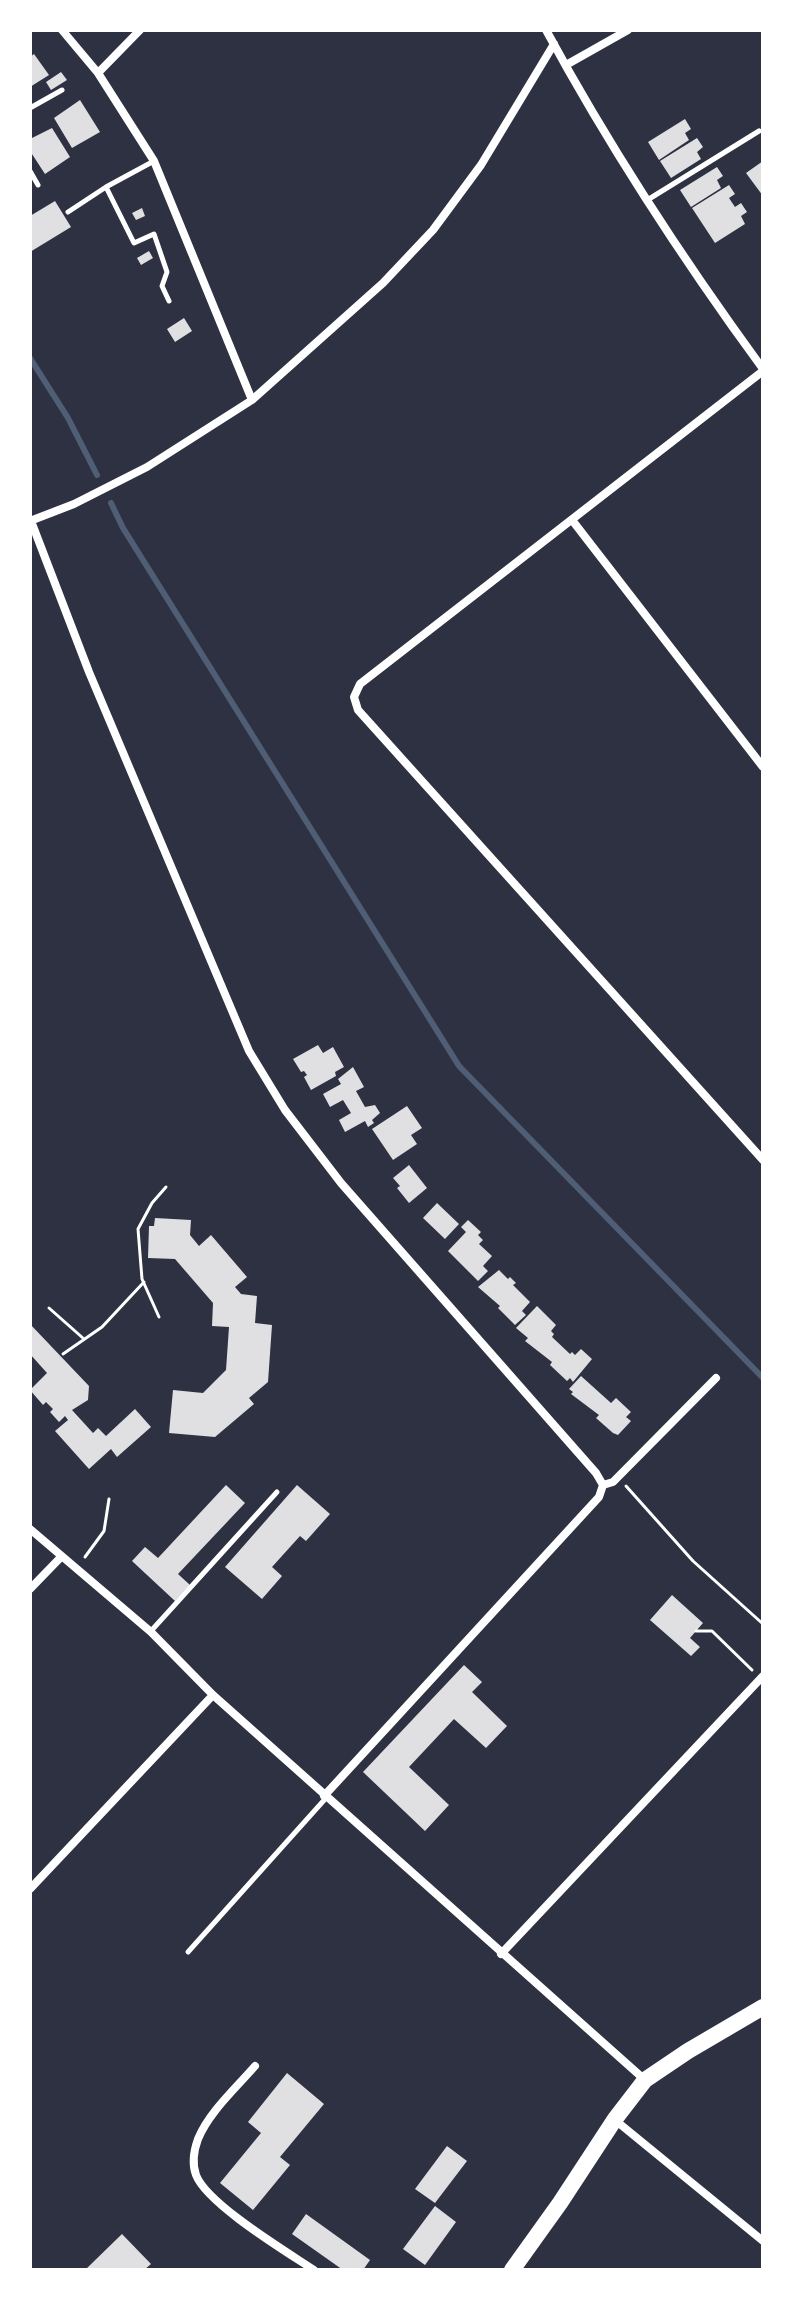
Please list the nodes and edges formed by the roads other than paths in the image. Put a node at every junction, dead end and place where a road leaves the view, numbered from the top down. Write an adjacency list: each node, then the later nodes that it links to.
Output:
1 (62, 30): 7 (street)
2 (140, 30): 7 (street)
3 (546, 30): 5 (street)
4 (628, 30): 6 (street)
5 (554, 44): 6 (street); 19 (street)
6 (566, 65): 15 (street)
7 (98, 73): 11 (street)
8 (62, 90): 9 (lane)
9 (30, 108)
10 (759, 131): 15 (lane)
11 (154, 161): 14 (lane); 19 (street)
12 (30, 171): 13 (lane)
13 (38, 185)
14 (106, 187): 16 (lane); 17 (lane)
15 (649, 199): 18 (street)
16 (68, 212)
17 (169, 301)
18 (763, 370): 20 (street)
19 (252, 400): 21 (street)
20 (572, 520): 22 (street); 23 (street)
21 (30, 521): 25 (street)
22 (763, 767)
23 (763, 1160)
24 (716, 1378): 25 (street)
25 (603, 1485): 33 (street)
26 (277, 1492): 30 (lane)
27 (30, 1529): 28 (street)
28 (61, 1557): 29 (street); 30 (street)
29 (30, 1589)
30 (151, 1632): 32 (street)
31 (762, 1677): 36 (street)
32 (213, 1695): 33 (street); 34 (street)
33 (325, 1797): 35 (lane); 36 (street)
34 (30, 1889)
35 (188, 1952)
36 (501, 1954): 39 (street)
37 (763, 2007): 39 (highway)
38 (255, 2066): 42 (street)
39 (645, 2080): 40 (highway)
40 (615, 2119): 41 (street); 43 (highway)
41 (763, 2241)
42 (314, 2270)
43 (512, 2270)

